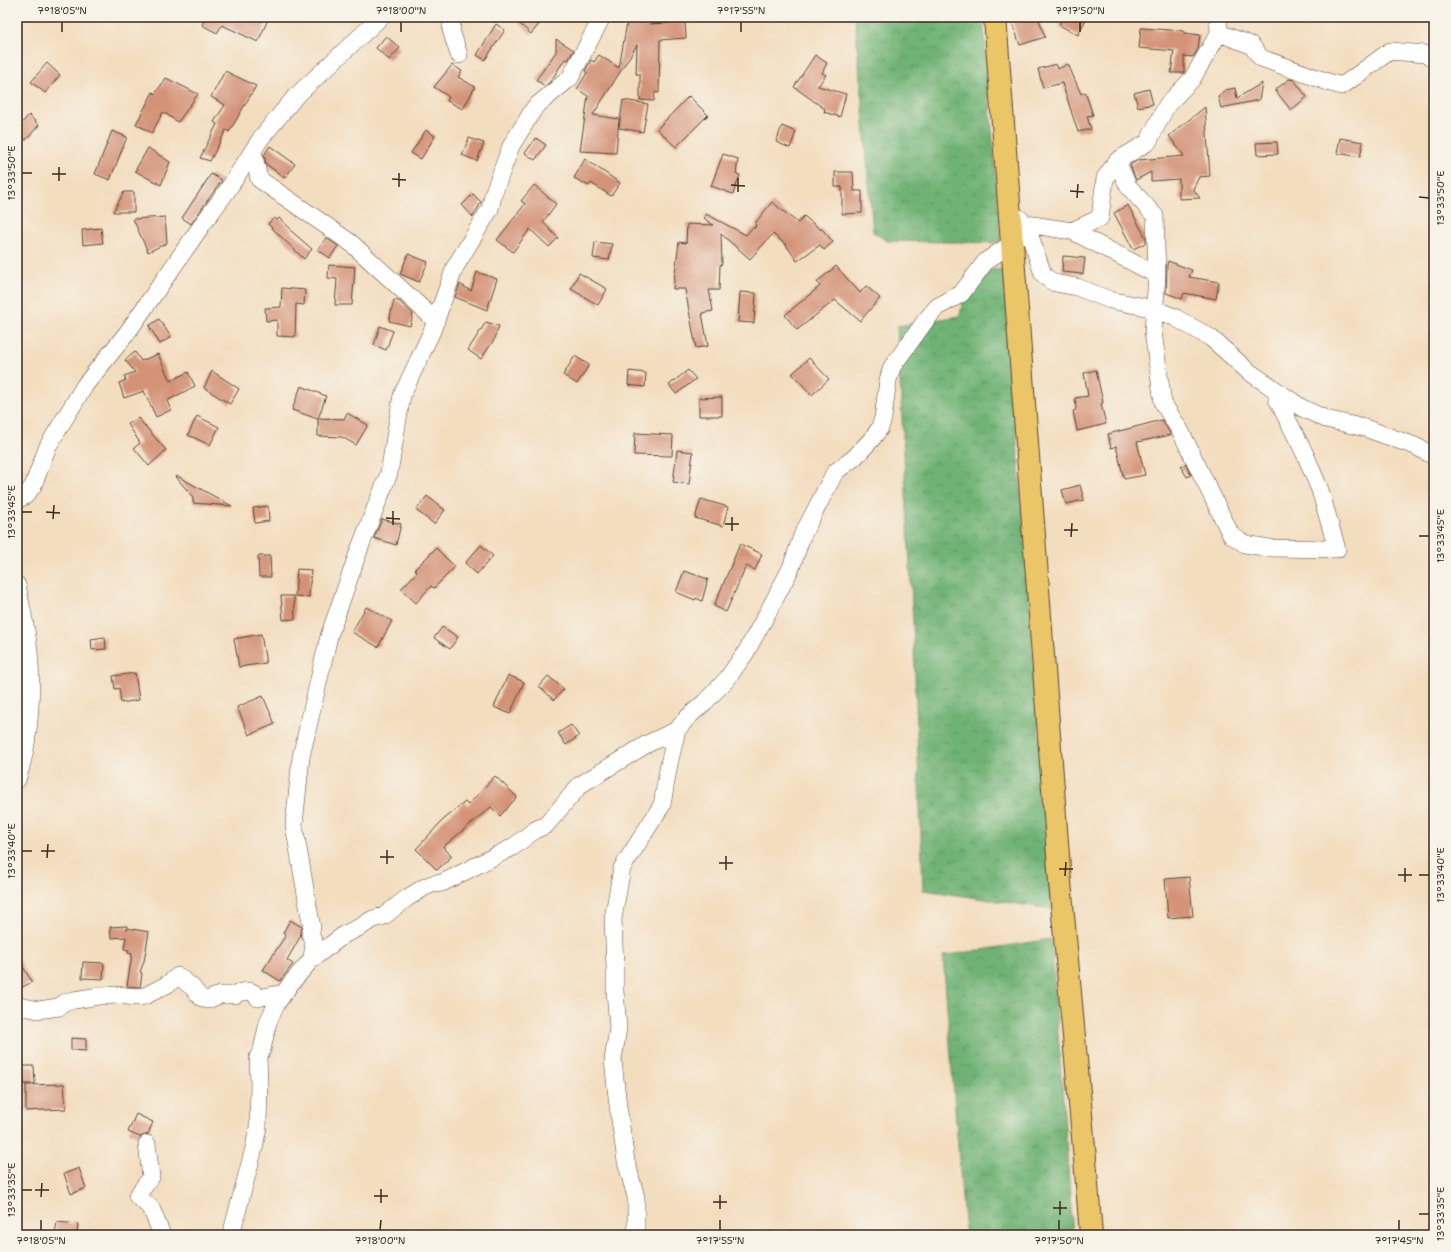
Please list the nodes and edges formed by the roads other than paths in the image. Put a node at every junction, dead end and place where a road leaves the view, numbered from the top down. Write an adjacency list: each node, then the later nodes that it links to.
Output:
1 (381, 17): 8 (street)
2 (453, 17): 6 (street)
3 (602, 17): 14 (street)
4 (995, 17): 10 (main road)
5 (1218, 25): 7 (street); 9 (street)
6 (459, 55)
7 (1434, 59)
8 (253, 151): 14 (street); 17 (street)
9 (1117, 161): 11 (street); 12 (street)
10 (1016, 225): 11 (street); 13 (street); 19 (street); 28 (main road)
11 (1072, 231): 12 (street)
12 (1157, 275): 13 (street)
13 (1155, 309): 15 (street); 15 (street)
14 (436, 322): 21 (street)
15 (1281, 393): 16 (street)
16 (1434, 456)
17 (17, 500)
18 (17, 585): 20 (street)
19 (676, 730): 21 (street); 27 (street)
20 (17, 780)
21 (312, 959): 22 (street)
22 (284, 993): 23 (street); 26 (street)
23 (17, 1006)
24 (147, 1144): 25 (street)
25 (162, 1235)
26 (231, 1235)
27 (636, 1235)
28 (1091, 1235)

